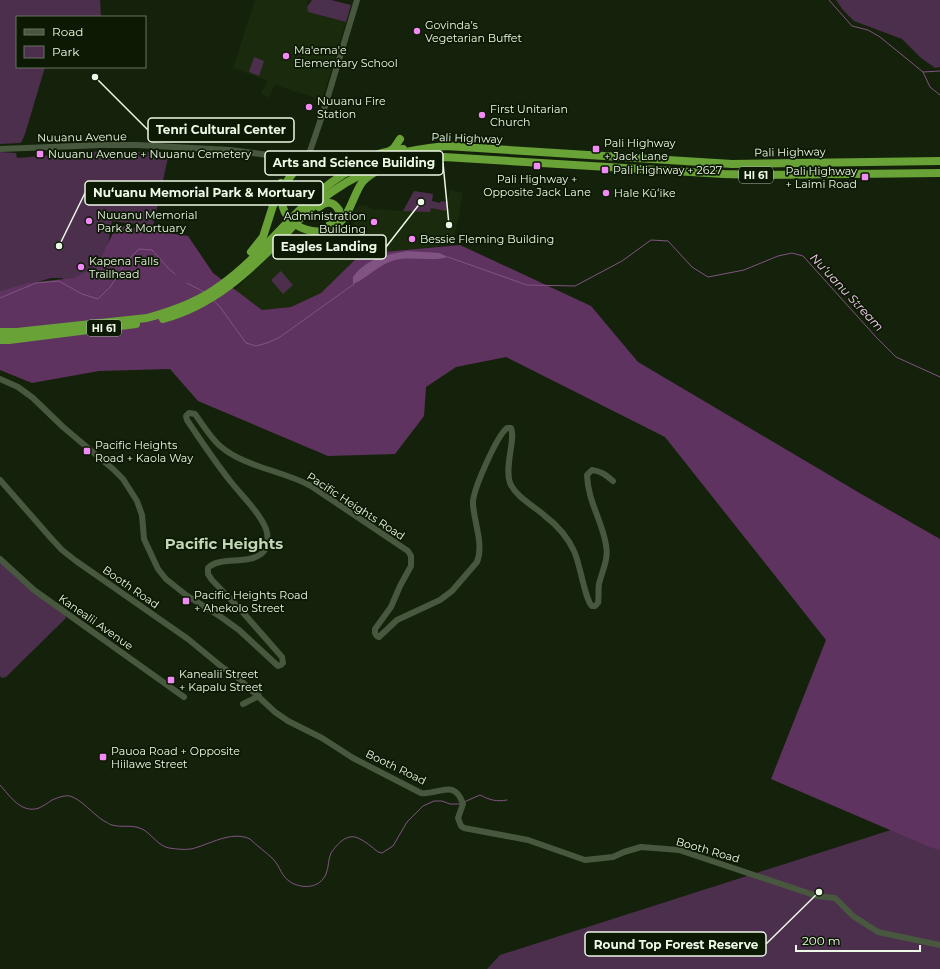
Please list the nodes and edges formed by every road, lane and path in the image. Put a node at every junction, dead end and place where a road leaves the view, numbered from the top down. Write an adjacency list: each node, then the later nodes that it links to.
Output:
1 (357, 0): 5 (street)
2 (0, 149): 4 (street, Nuuanu Avenue)
3 (412, 149): 5 (highway); 6 (highway, Pali Highway / HI 61); 13 (highway, Pali Highway / HI 61)
4 (273, 156): 5 (street, Nuuanu Avenue); 9 (highway)
5 (307, 160): 9 (highway); 10 (highway)
6 (940, 161)
7 (393, 162): 8 (highway, Pali Highway / HI 61); 11 (highway, Pali Highway / HI 61); 12 (highway)
8 (940, 173)
9 (290, 176): 10 (highway); 13 (highway)
10 (289, 214): 12 (highway)
11 (293, 227): 12 (highway); 13 (highway, Pali Highway / HI 61)
12 (306, 228)
13 (223, 288): 14 (highway, Pali Highway / HI 61)
14 (204, 300): 15 (highway, Pali Highway / HI 61); 16 (highway, Pali Highway / HI 61)
15 (0, 332)
16 (0, 340)
17 (0, 379): 19 (street, Pacific Heights Road)
18 (0, 480): 21 (street, Booth Road)
19 (613, 481)
20 (0, 559): 22 (street, Kanealii Avenue)
21 (259, 696): 23 (street); 24 (street, Booth Road)
22 (184, 697)
23 (243, 704)
24 (940, 945)

